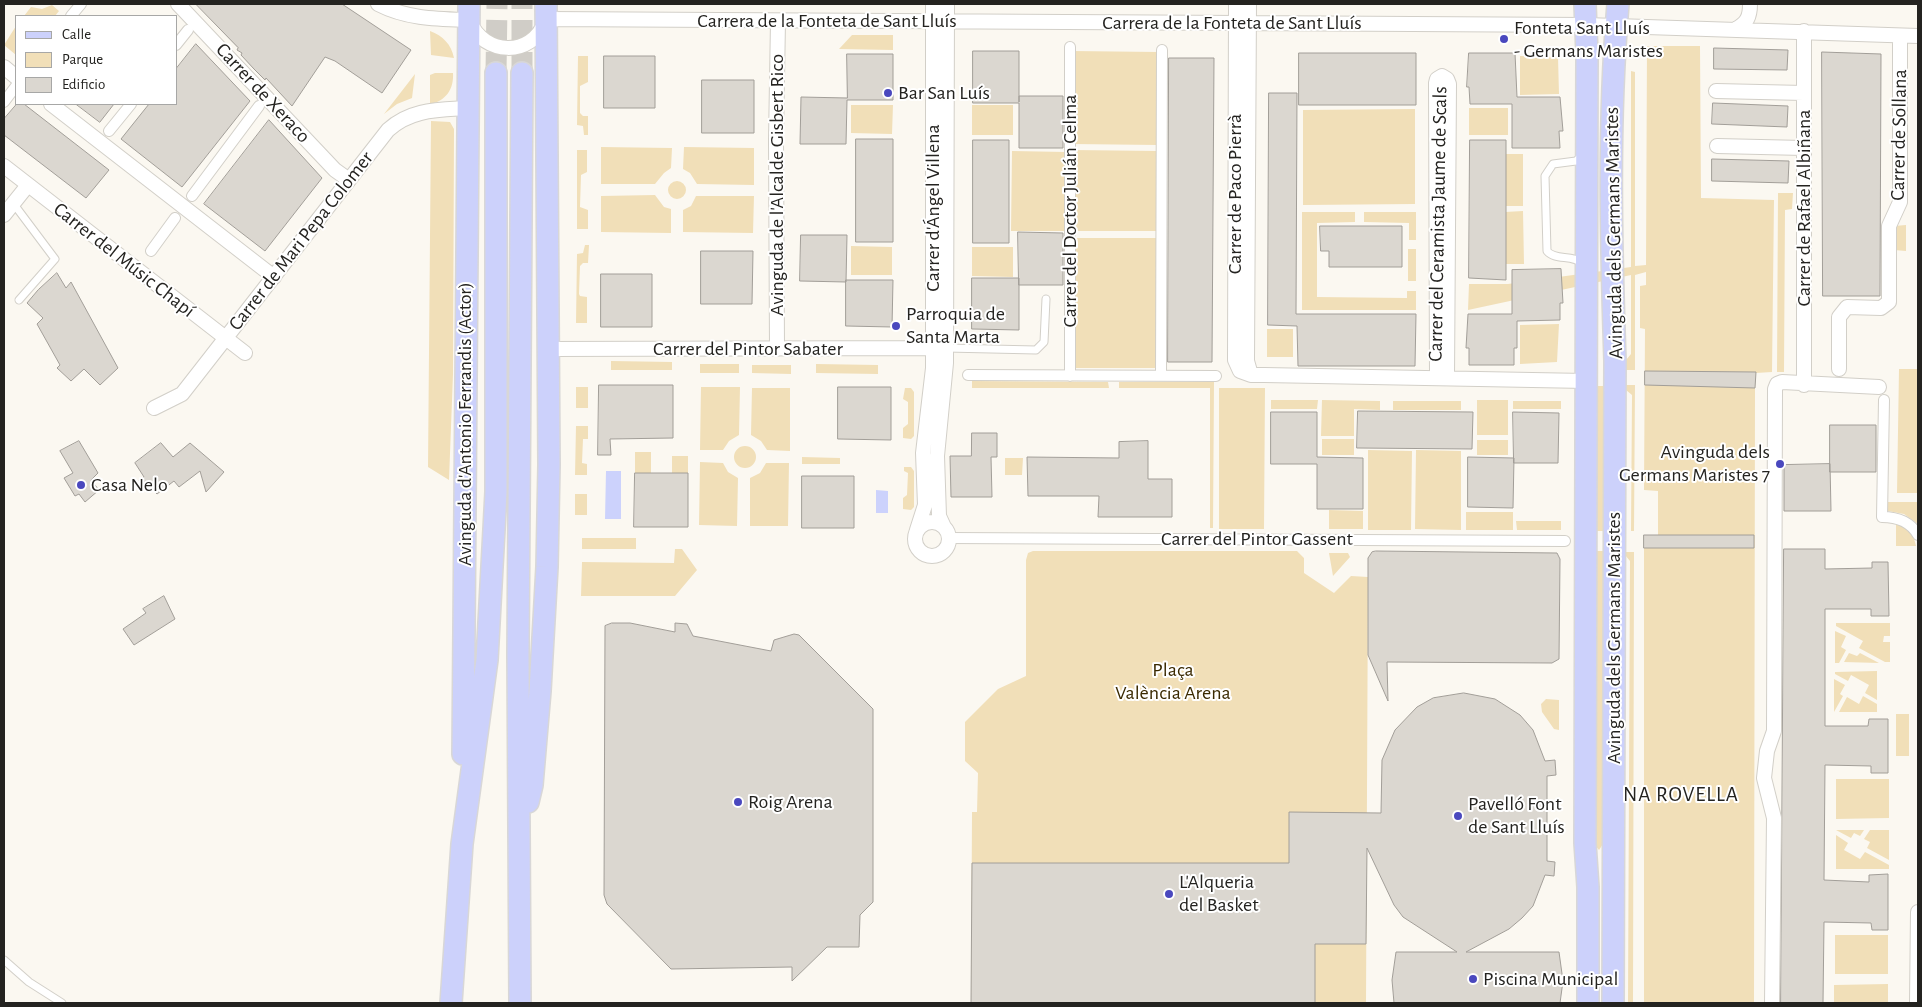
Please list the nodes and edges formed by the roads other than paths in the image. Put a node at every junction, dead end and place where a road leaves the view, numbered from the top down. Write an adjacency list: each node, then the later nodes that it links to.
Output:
1 (81, 4): 14 (street)
2 (178, 4): 44 (street, Carrer de Xeraco)
3 (378, 4): 12 (street)
4 (482, 4): 12 (street)
5 (933, 4): 16 (street, Carrer d'Ángel Villena)
6 (947, 4): 16 (street, Carrer d'Ángel Villena)
7 (1236, 4): 17 (street, Carrer de Paco Pierrà)
8 (1249, 4): 17 (street, Carrer de Paco Pierrà)
9 (1618, 4): 18 (main road, Avinguda dels Germans Maristes)
10 (1750, 4): 19 (street)
11 (542, 9): 12 (street); 15 (street, Carrera de la Fonteta de Sant Lluís); 57 (main road)
12 (469, 12): 38 (main road, Avinguda d'Antonio Ferrandis (Actor))
13 (1586, 14): 17 (street, Carrera de la Fonteta de Sant Lluís); 18 (street, Carrera de la Fonteta de Sant Lluís); 42 (main road, Avinguda dels Germans Maristes)
14 (72, 15)
15 (778, 21): 16 (street, Carrera de la Fonteta de Sant Lluís); 58 (street, Avinguda de l'Alcalde Gisbert Rico)
16 (940, 21): 17 (street, Carrera de la Fonteta de Sant Lluís); 56 (street, Carrer d'Ángel Villena)
17 (1242, 23): 67 (street, Carrer de Paco Pierrà)
18 (1616, 26): 19 (street, Carrera de la Fonteta de Sant Lluís); 60 (main road, Avinguda dels Germans Maristes)
19 (1736, 29): 21 (street, Carrera de la Fonteta de Sant Lluís)
20 (188, 30): 24 (street)
21 (1804, 31): 22 (street, Carrera de la Fonteta de Sant Lluís); 33 (street, Carrer de Rafael Albiñana)
22 (1900, 36): 23 (street, Carrera de la Fonteta de Sant Lluís); 61 (street, Carrer de Sollana)
23 (1918, 36)
24 (178, 42)
25 (1070, 47): 64 (street, Carrer del Doctor Julián Celma)
26 (1162, 50): 65 (street)
27 (4, 67): 30 (street)
28 (496, 73): 77 (main road, Avinguda d'Antonio Ferrandis (Actor))
29 (522, 73): 75 (main road)
30 (15, 76)
31 (15, 87): 34 (street)
32 (1716, 91): 33 (street)
33 (1804, 93): 41 (street, Carrer de Rafael Albiñana)
34 (4, 102)
35 (52, 105): 52 (street)
36 (130, 105): 39 (street)
37 (260, 106): 46 (street)
38 (468, 108): 44 (street, Carrer de Mari Pepa Colomer); 77 (main road, Avinguda d'Antonio Ferrandis (Actor))
39 (109, 132)
40 (1717, 146): 41 (street)
41 (1804, 148): 68 (street, Carrer de Rafael Albiñana)
42 (1587, 149): 51 (main road, Avinguda dels Germans Maristes); 51 (lane)
43 (4, 166): 45 (street, Carrer del Músic Chapí)
44 (349, 180): 52 (street, Carrer de Mari Pepa Colomer)
45 (28, 184): 47 (street); 55 (street, Carrer del Músic Chapí)
46 (192, 196)
47 (13, 203): 48 (street); 54 (lane)
48 (4, 215)
49 (175, 218): 50 (street)
50 (150, 250)
51 (1586, 272): 62 (main road, Avinguda dels Germans Maristes)
52 (274, 277): 55 (street, Carrer de Mari Pepa Colomer)
53 (1046, 299): 56 (lane)
54 (18, 300)
55 (225, 338): 59 (street, Carrer del Músic Chapí); 70 (street, Carrer de Mari Pepa Colomer)
56 (940, 348): 58 (street, Carrer del Pintor Sabater); 71 (street, Carrer d'Ángel Villena); 72 (street, Carrer d'Ángel Villena)
57 (550, 349): 58 (street, Carrer del Pintor Sabater); 75 (main road)
58 (777, 349)
59 (245, 353)
60 (1615, 362): 62 (main road); 78 (main road, Avinguda dels Germans Maristes)
61 (1839, 369)
62 (1586, 374): 67 (street); 76 (main road, Avinguda dels Germans Maristes)
63 (968, 375): 64 (street)
64 (1070, 376): 65 (street)
65 (1160, 376): 66 (street)
66 (1216, 376)
67 (1442, 377): 67 (street, Carrer del Ceramista Jaume de Scals)
68 (1804, 385): 69 (street); 86 (street)
69 (1881, 393): 73 (street)
70 (154, 408)
71 (917, 530): 72 (street); 72 (street)
72 (946, 532): 74 (street, Carrer del Pintor Gassent)
73 (1918, 535)
74 (1565, 541)
75 (518, 841): 83 (main road)
76 (1585, 843): 78 (main road); 84 (main road, Avinguda dels Germans Maristes)
77 (462, 844): 82 (main road, Avinguda d'Antonio Ferrandis (Actor))
78 (1613, 847): 85 (main road, Avinguda dels Germans Maristes)
79 (1918, 912): 87 (street)
80 (4, 960): 81 (lane)
81 (62, 1003)
82 (451, 1003)
83 (520, 1003)
84 (1588, 1003)
85 (1613, 1003)
86 (1772, 1003)
87 (1917, 1003)

